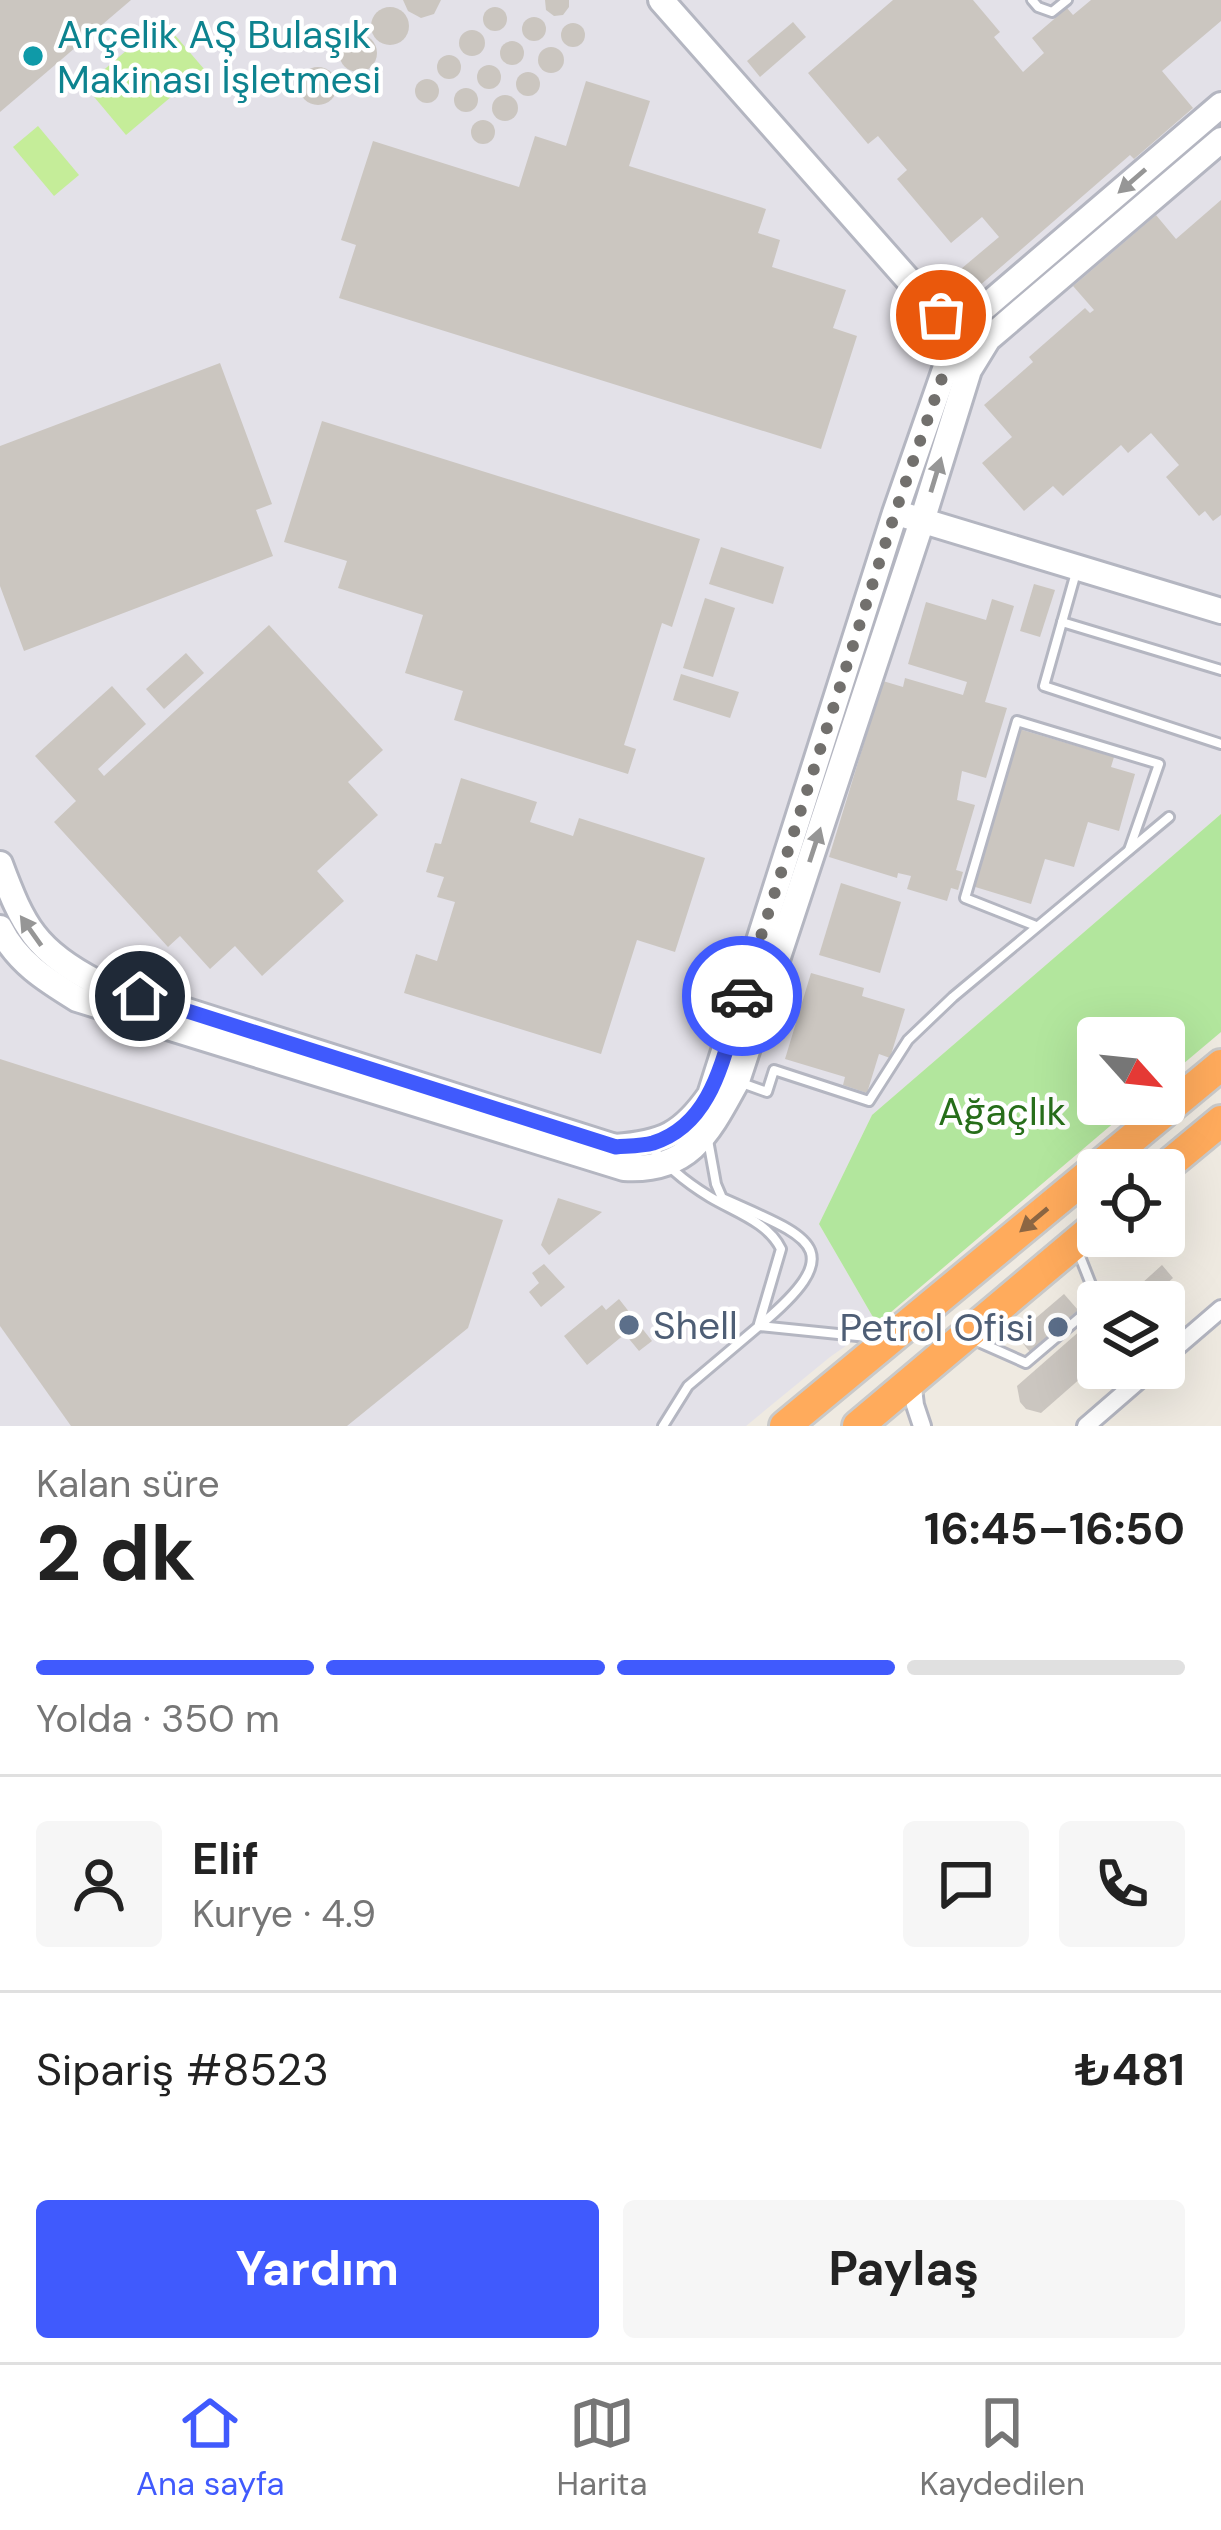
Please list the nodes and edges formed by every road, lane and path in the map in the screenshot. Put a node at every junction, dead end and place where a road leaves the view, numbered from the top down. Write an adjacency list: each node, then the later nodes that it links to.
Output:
1 (661, 0): 6 (street)
2 (1032, 0): 3 (lane)
3 (1067, 0)
4 (1221, 105): 6 (street, one-way to 6)
5 (1221, 140): 7 (street)
6 (957, 335): 7 (street); 8 (street)
7 (981, 348): 9 (street, one-way to 7)
8 (895, 513): 9 (street); 22 (street)
9 (922, 521): 10 (street); 21 (street, one-way to 9)
10 (1077, 568): 11 (street); 12 (lane)
11 (1221, 611)
12 (1062, 622): 13 (lane); 14 (lane)
13 (1221, 670)
14 (1221, 744)
15 (1169, 817): 16 (lane)
16 (1129, 850): 18 (lane); 18 (lane)
17 (0, 864): 26 (street, one-way to 17)
18 (1038, 926): 21 (lane)
19 (0, 928): 26 (street)
20 (1221, 1065): 32 (highway, one-way to 32)
21 (737, 1082): 24 (street)
22 (701, 1108): 24 (lane); 26 (street)
23 (1221, 1120): 25 (highway)
24 (707, 1134): 26 (street); 30 (lane)
25 (1185, 1151)
26 (657, 1154): 30 (lane)
27 (1077, 1242): 31 (highway)
28 (1221, 1309): 33 (street)
29 (1077, 1320): 31 (lane)
30 (759, 1326): 32 (lane); 36 (lane)
31 (965, 1336): 34 (highway)
32 (890, 1339): 37 (highway)
33 (1185, 1340)
34 (912, 1380): 38 (highway); 39 (street)
35 (1129, 1389): 40 (street)
36 (663, 1426)
37 (785, 1426)
38 (858, 1426)
39 (922, 1426)
40 (1086, 1426)

